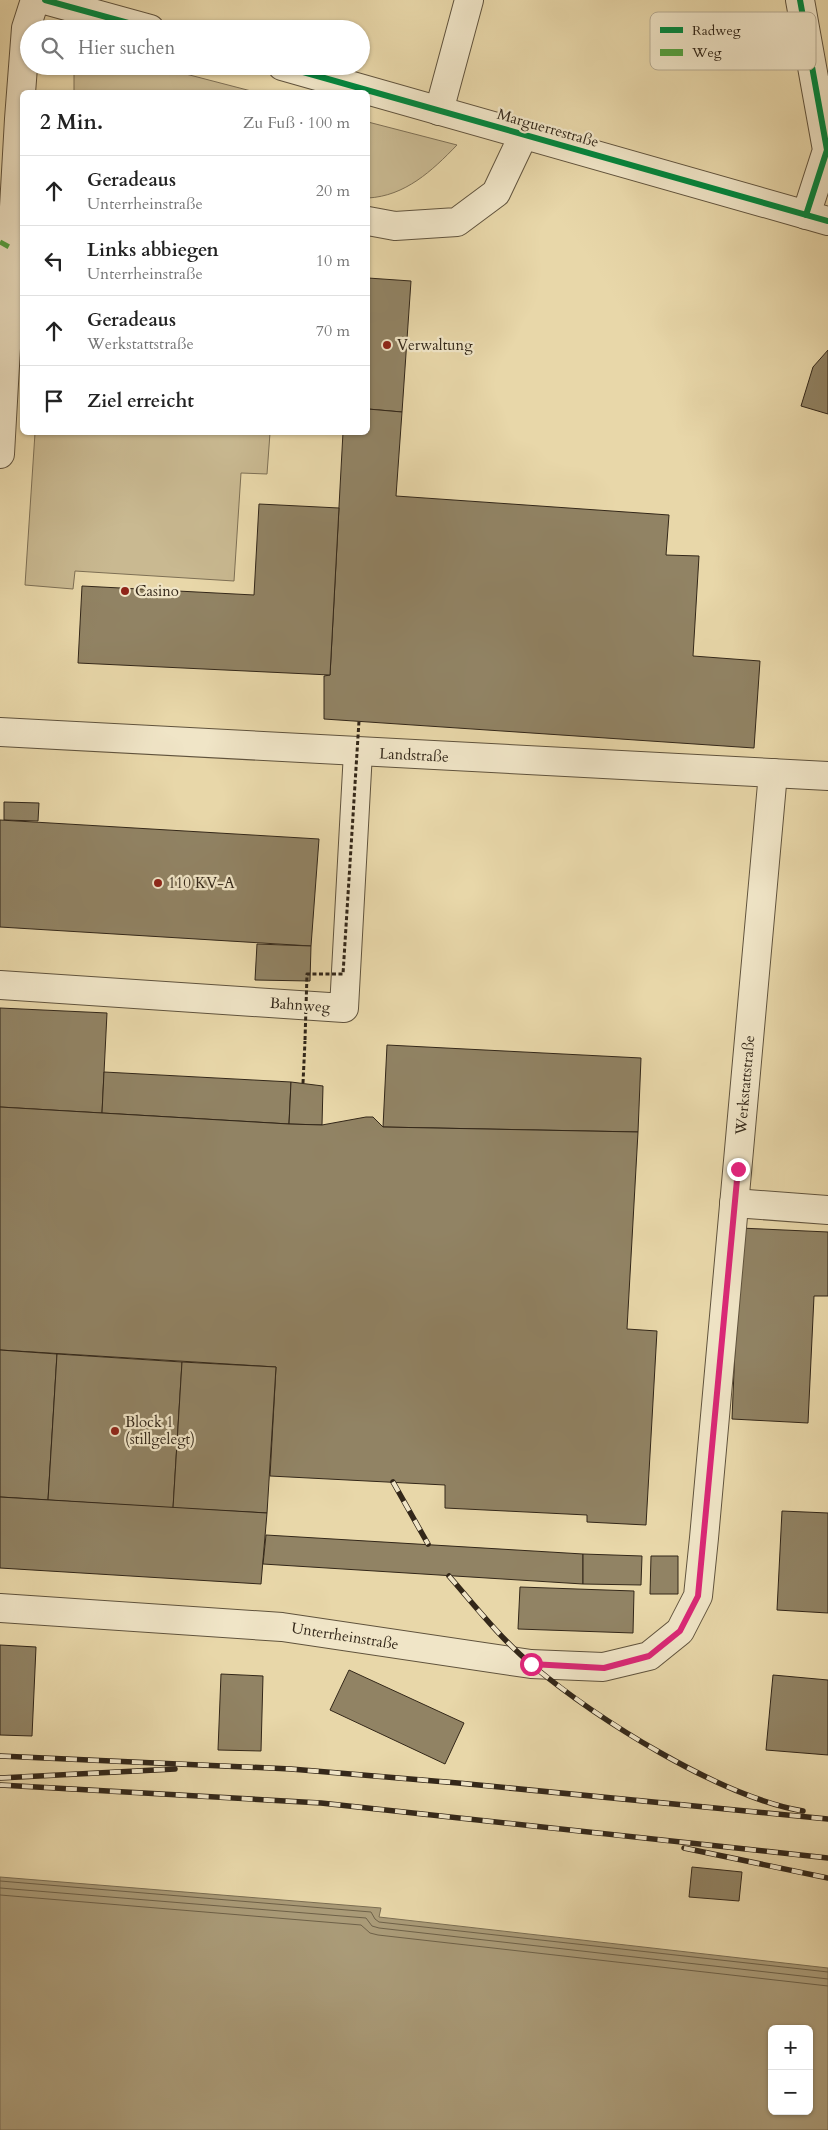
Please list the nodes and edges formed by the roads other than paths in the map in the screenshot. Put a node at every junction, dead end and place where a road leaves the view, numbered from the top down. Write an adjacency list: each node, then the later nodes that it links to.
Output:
1 (35, 0): 4 (street)
2 (45, 0): 5 (street)
3 (469, 0): 12 (street)
4 (29, 20)
5 (117, 20)
6 (813, 70): 16 (street)
7 (24, 75): 9 (street)
8 (313, 75): 10 (street, Marguerrestraße)
9 (23, 90)
10 (366, 90)
11 (370, 91): 12 (street, Marguerrestraße)
12 (439, 111): 13 (street, Marguerrestraße)
13 (524, 134): 16 (street, Marguerrestraße); 17 (street)
14 (20, 152): 15 (street)
15 (18, 194): 18 (street)
16 (817, 218)
17 (370, 221)
18 (0, 454)
19 (0, 732): 20 (street, Landstraße)
20 (358, 752): 21 (street, Landstraße); 23 (street, Bahnweg)
21 (773, 773): 22 (street, Landstraße); 24 (street, Werkstattstraße)
22 (828, 776)
23 (0, 985)
24 (734, 1203): 25 (street); 27 (street, Werkstattstraße)
25 (828, 1210)
26 (0, 1608): 27 (street, Unterrheinstraße)
27 (680, 1631)

